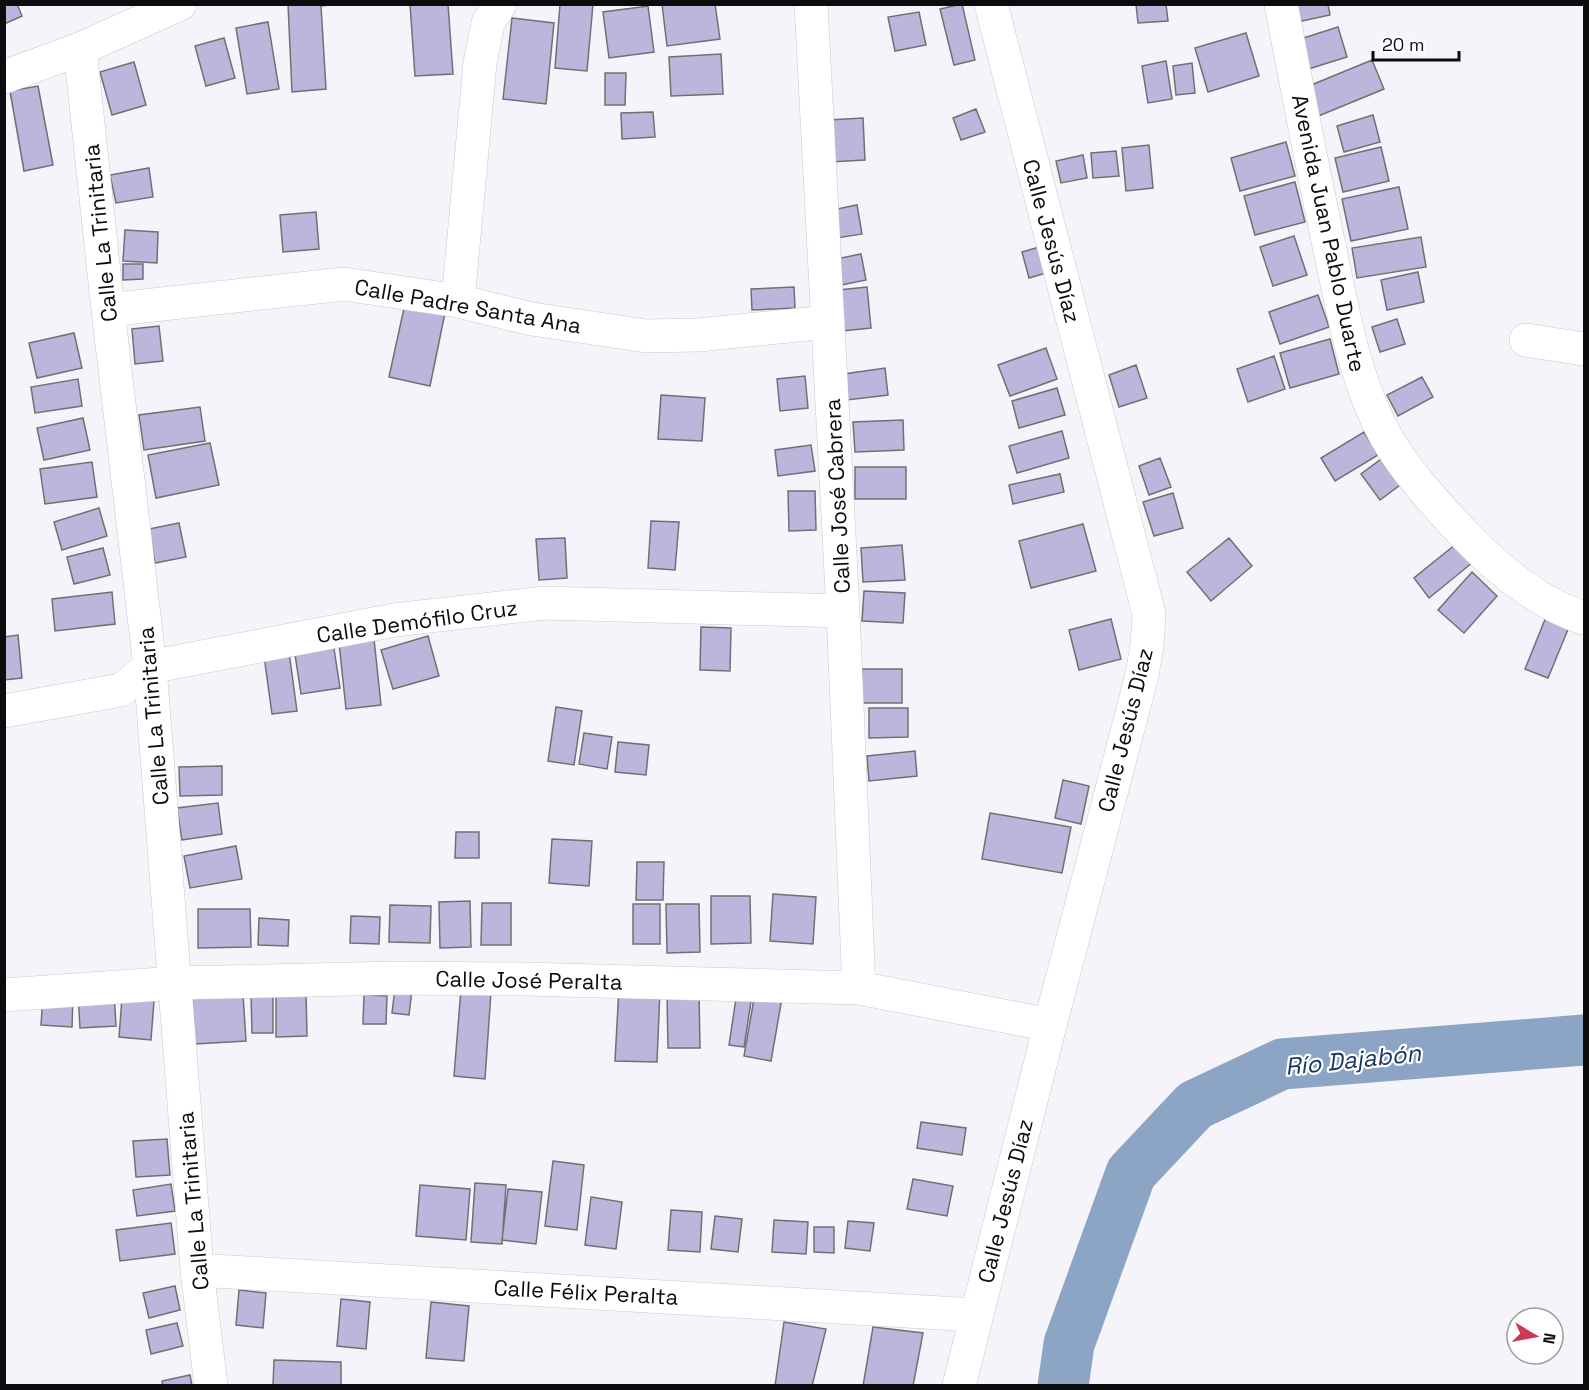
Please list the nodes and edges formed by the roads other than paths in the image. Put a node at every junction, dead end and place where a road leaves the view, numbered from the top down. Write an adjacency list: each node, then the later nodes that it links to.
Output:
1 (180, 4): 6 (street)
2 (500, 4): 8 (street)
3 (811, 4): 10 (street, Calle José Cabrera)
4 (991, 4): 20 (street, Calle Jesús Díaz)
5 (1281, 4): 14 (street, Avenida Juan Pablo Duarte)
6 (80, 49): 7 (street); 9 (street, Calle La Trinitaria)
7 (4, 77)
8 (458, 301): 9 (street, Calle Padre Santa Ana); 10 (street, Calle Padre Santa Ana)
9 (108, 310): 15 (street, Calle La Trinitaria)
10 (828, 322): 13 (street, Calle José Cabrera)
11 (1526, 340): 12 (street)
12 (1584, 349)
13 (843, 610): 15 (street, Calle Demófilo Cruz); 18 (street, Calle José Cabrera)
14 (1584, 618)
15 (150, 667): 16 (street, Calle Demófilo Cruz); 17 (street, Calle La Trinitaria)
16 (4, 711)
17 (176, 983): 18 (street, Calle José Peralta); 19 (street, Calle José Peralta); 21 (street, Calle La Trinitaria)
18 (859, 988): 20 (street, Calle José Peralta)
19 (4, 995)
20 (1050, 1025): 22 (street, Calle Jesús Díaz)
21 (197, 1270): 22 (street, Calle Félix Peralta); 23 (street, Calle La Trinitaria)
22 (976, 1315): 24 (street, Calle Jesús Díaz)
23 (211, 1386)
24 (959, 1386)

